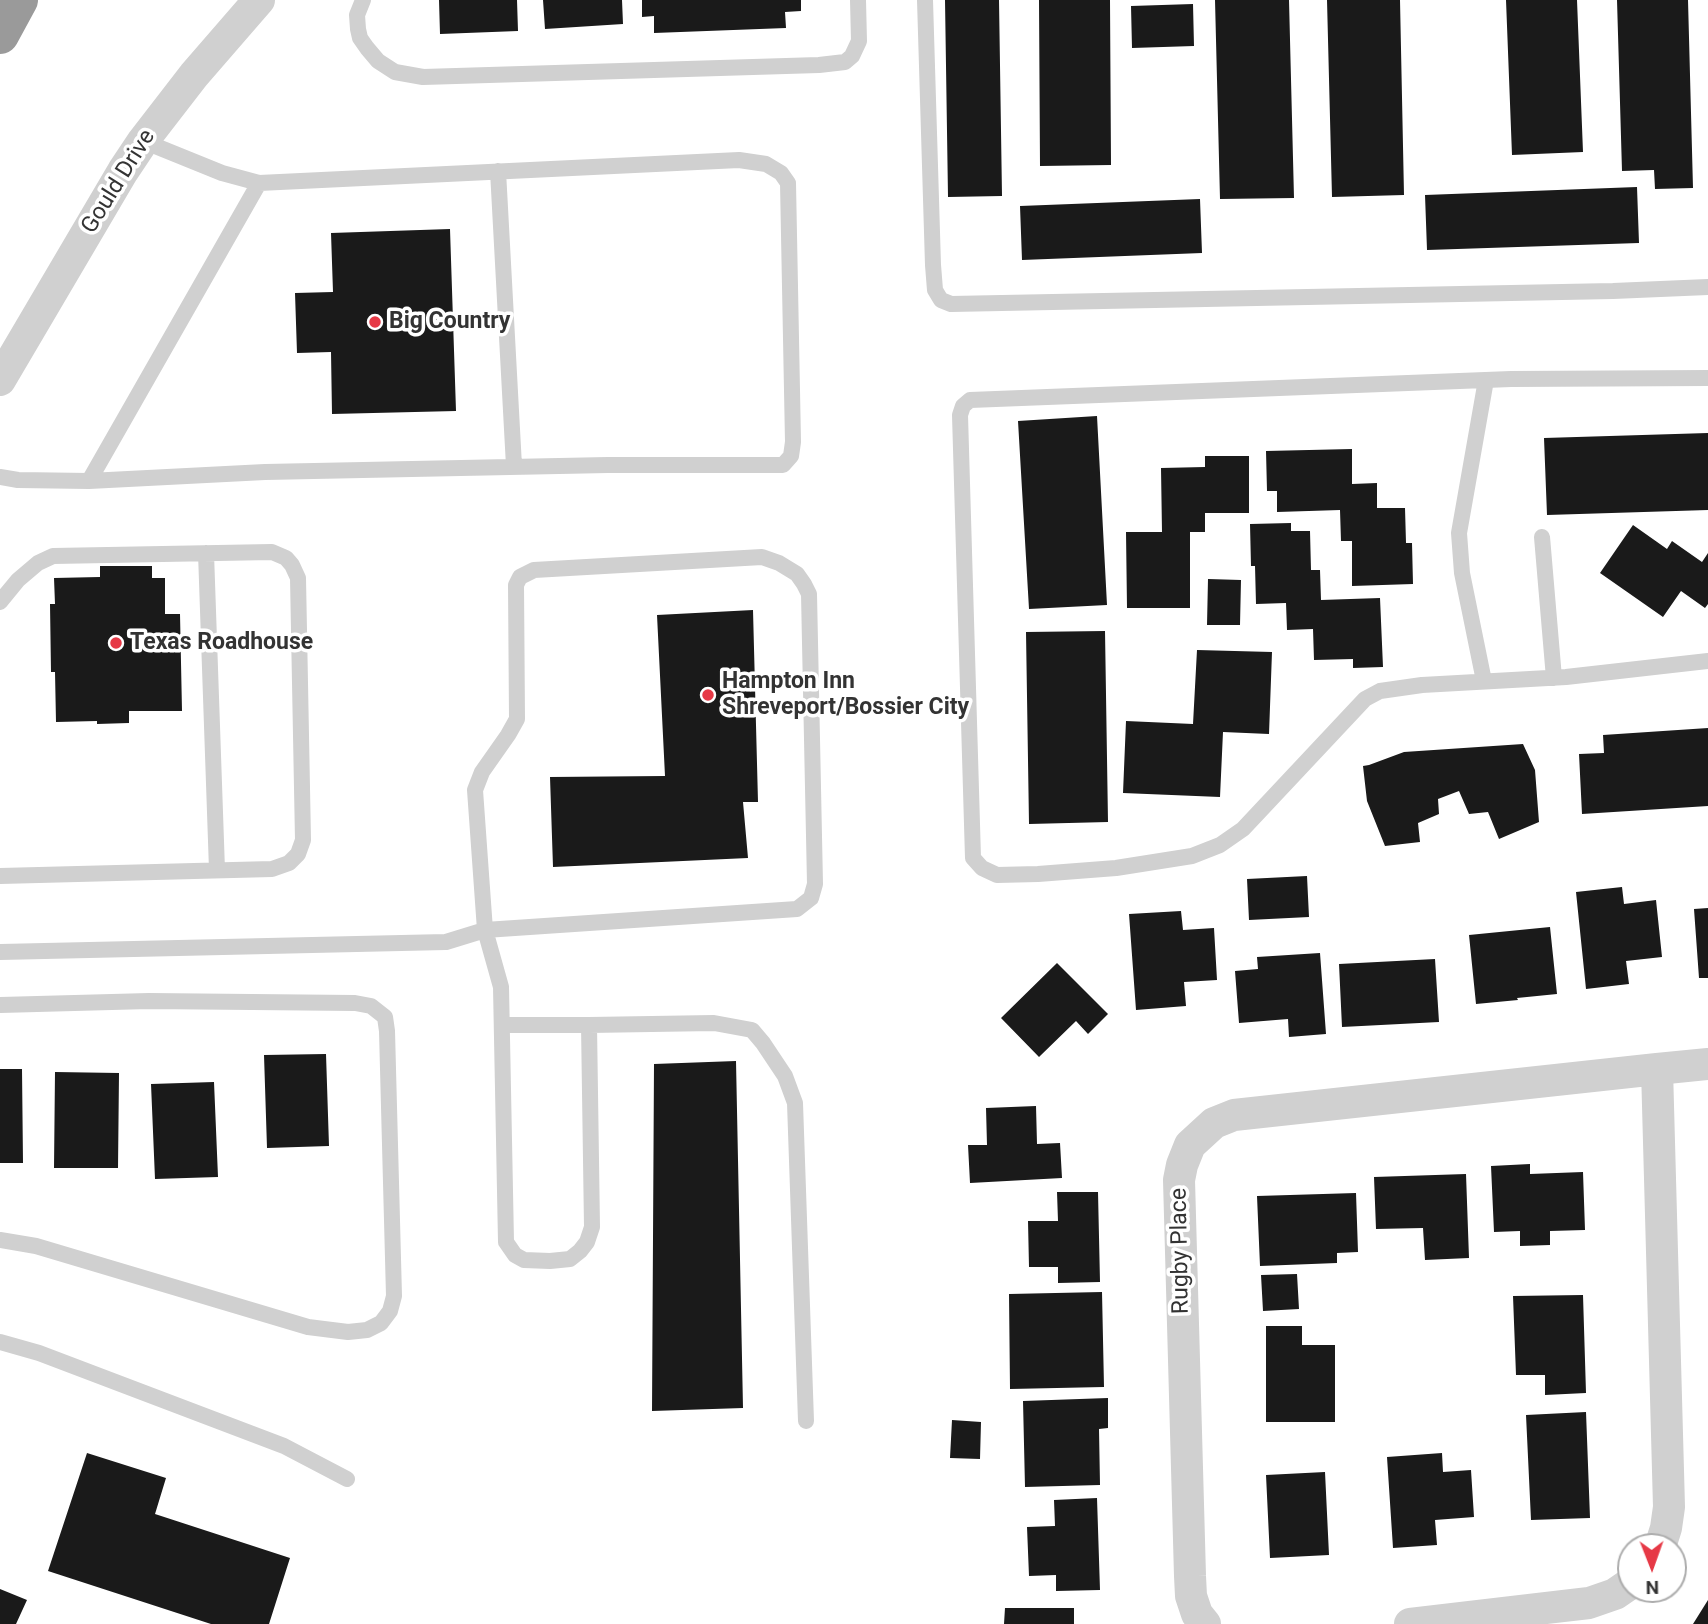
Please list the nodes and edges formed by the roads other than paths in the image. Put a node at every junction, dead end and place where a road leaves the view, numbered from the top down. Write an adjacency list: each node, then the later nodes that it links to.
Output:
1 (259, 0): 5 (street, Gould Drive)
2 (363, 0): 3 (lane)
3 (858, 0)
4 (925, 0): 8 (lane)
5 (143, 141): 7 (lane); 10 (street, Gould Drive)
6 (498, 171): 7 (lane); 12 (lane); 12 (lane)
7 (259, 183): 14 (lane)
8 (1708, 287)
9 (1708, 378): 11 (lane)
10 (0, 380)
11 (1486, 380): 20 (lane); 20 (lane)
12 (514, 466): 14 (lane)
13 (0, 477): 14 (lane)
14 (89, 481)
15 (1542, 537): 19 (lane)
16 (206, 553): 17 (lane); 21 (lane); 21 (lane)
17 (0, 602)
18 (1708, 661): 19 (lane)
19 (1554, 678): 20 (lane)
20 (1484, 681)
21 (217, 870): 22 (lane)
22 (0, 876)
23 (485, 930): 23 (lane); 24 (lane); 27 (lane)
24 (0, 952)
25 (0, 1005): 30 (lane)
26 (589, 1024): 27 (lane); 27 (lane); 32 (lane)
27 (503, 1026)
28 (1708, 1064): 29 (street, Rugby Place)
29 (1657, 1069): 34 (street); 36 (street, Rugby Place)
30 (0, 1240)
31 (0, 1342): 33 (lane)
32 (806, 1421)
33 (347, 1479)
34 (1664, 1533)
35 (1617, 1593): 37 (street)
36 (1205, 1624)
37 (1410, 1624)

